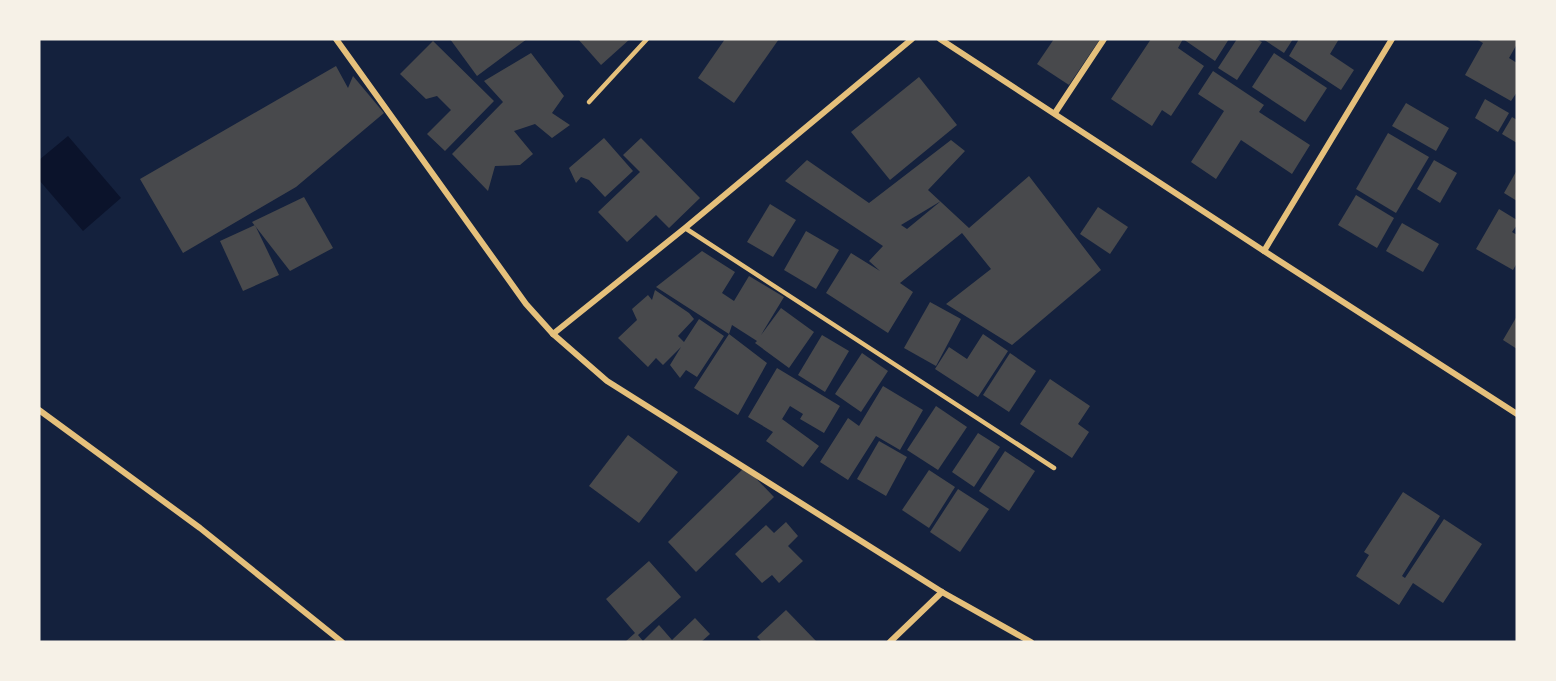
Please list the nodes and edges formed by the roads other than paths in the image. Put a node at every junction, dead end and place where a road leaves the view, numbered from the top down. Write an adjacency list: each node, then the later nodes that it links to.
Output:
1 (336, 39): 11 (street)
2 (647, 39): 7 (lane)
3 (912, 39): 9 (street)
4 (940, 39): 8 (street)
5 (1104, 39): 8 (street)
6 (1392, 39): 10 (street)
7 (589, 102)
8 (1056, 114): 10 (street)
9 (685, 228): 11 (street); 14 (lane)
10 (1263, 251): 13 (street)
11 (553, 334): 15 (street)
12 (39, 410): 16 (street)
13 (1517, 414)
14 (1054, 468)
15 (942, 592): 17 (street); 18 (street)
16 (342, 642)
17 (890, 642)
18 (1031, 642)

